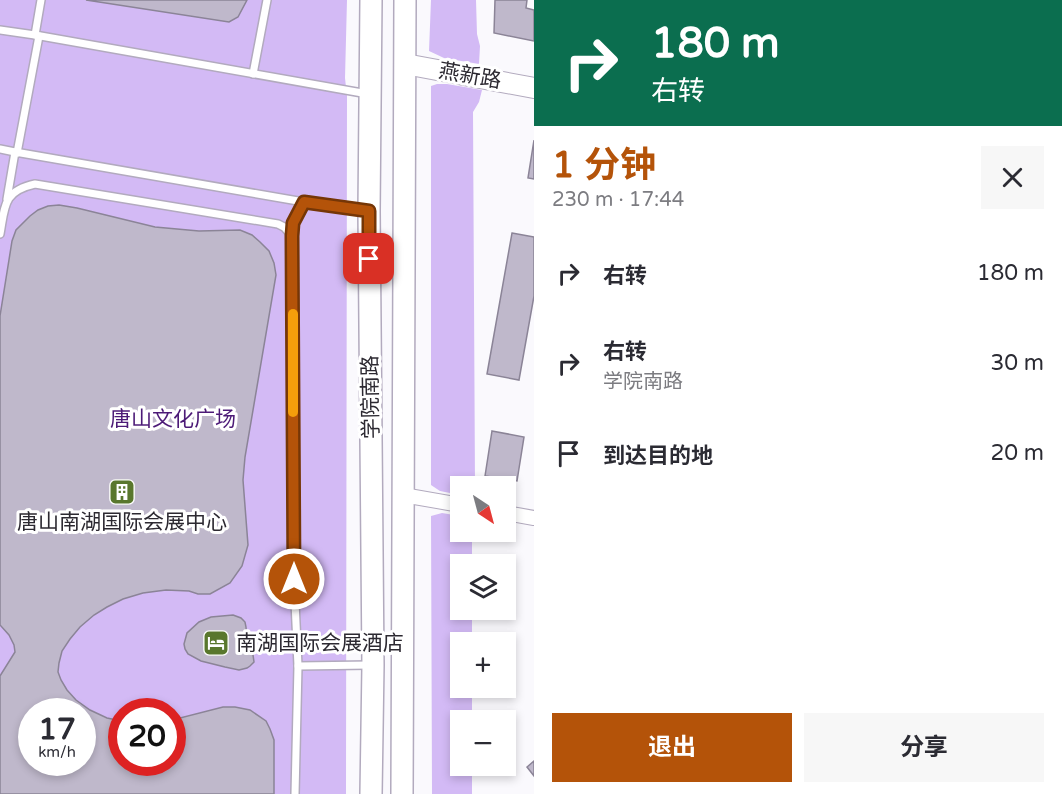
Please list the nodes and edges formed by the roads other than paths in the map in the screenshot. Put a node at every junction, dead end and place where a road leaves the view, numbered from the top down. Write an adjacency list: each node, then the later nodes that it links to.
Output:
1 (41, 0): 6 (lane)
2 (267, 0): 8 (lane)
3 (371, 0): 10 (main road, 学院南路)
4 (405, 0): 7 (main road, 学院南路)
5 (0, 30): 6 (lane)
6 (37, 35): 8 (lane); 12 (lane)
7 (405, 64): 9 (street, 燕新路); 18 (main road, 学院南路)
8 (253, 74): 10 (lane)
9 (534, 88)
10 (371, 94): 15 (main road, 学院南路)
11 (0, 150): 12 (lane)
12 (16, 152): 13 (lane); 14 (lane)
13 (7, 199): 16 (lane); 17 (lane)
14 (304, 202): 15 (lane); 17 (lane)
15 (369, 211): 22 (main road, 学院南路)
16 (0, 234)
17 (292, 236): 23 (lane)
18 (403, 495): 19 (street); 26 (main road, 学院南路)
19 (450, 503)
20 (516, 515): 21 (street)
21 (534, 518)
22 (373, 665): 23 (lane); 25 (main road, 学院南路)
23 (298, 666): 24 (lane)
24 (295, 794)
25 (371, 794)
26 (402, 794)

